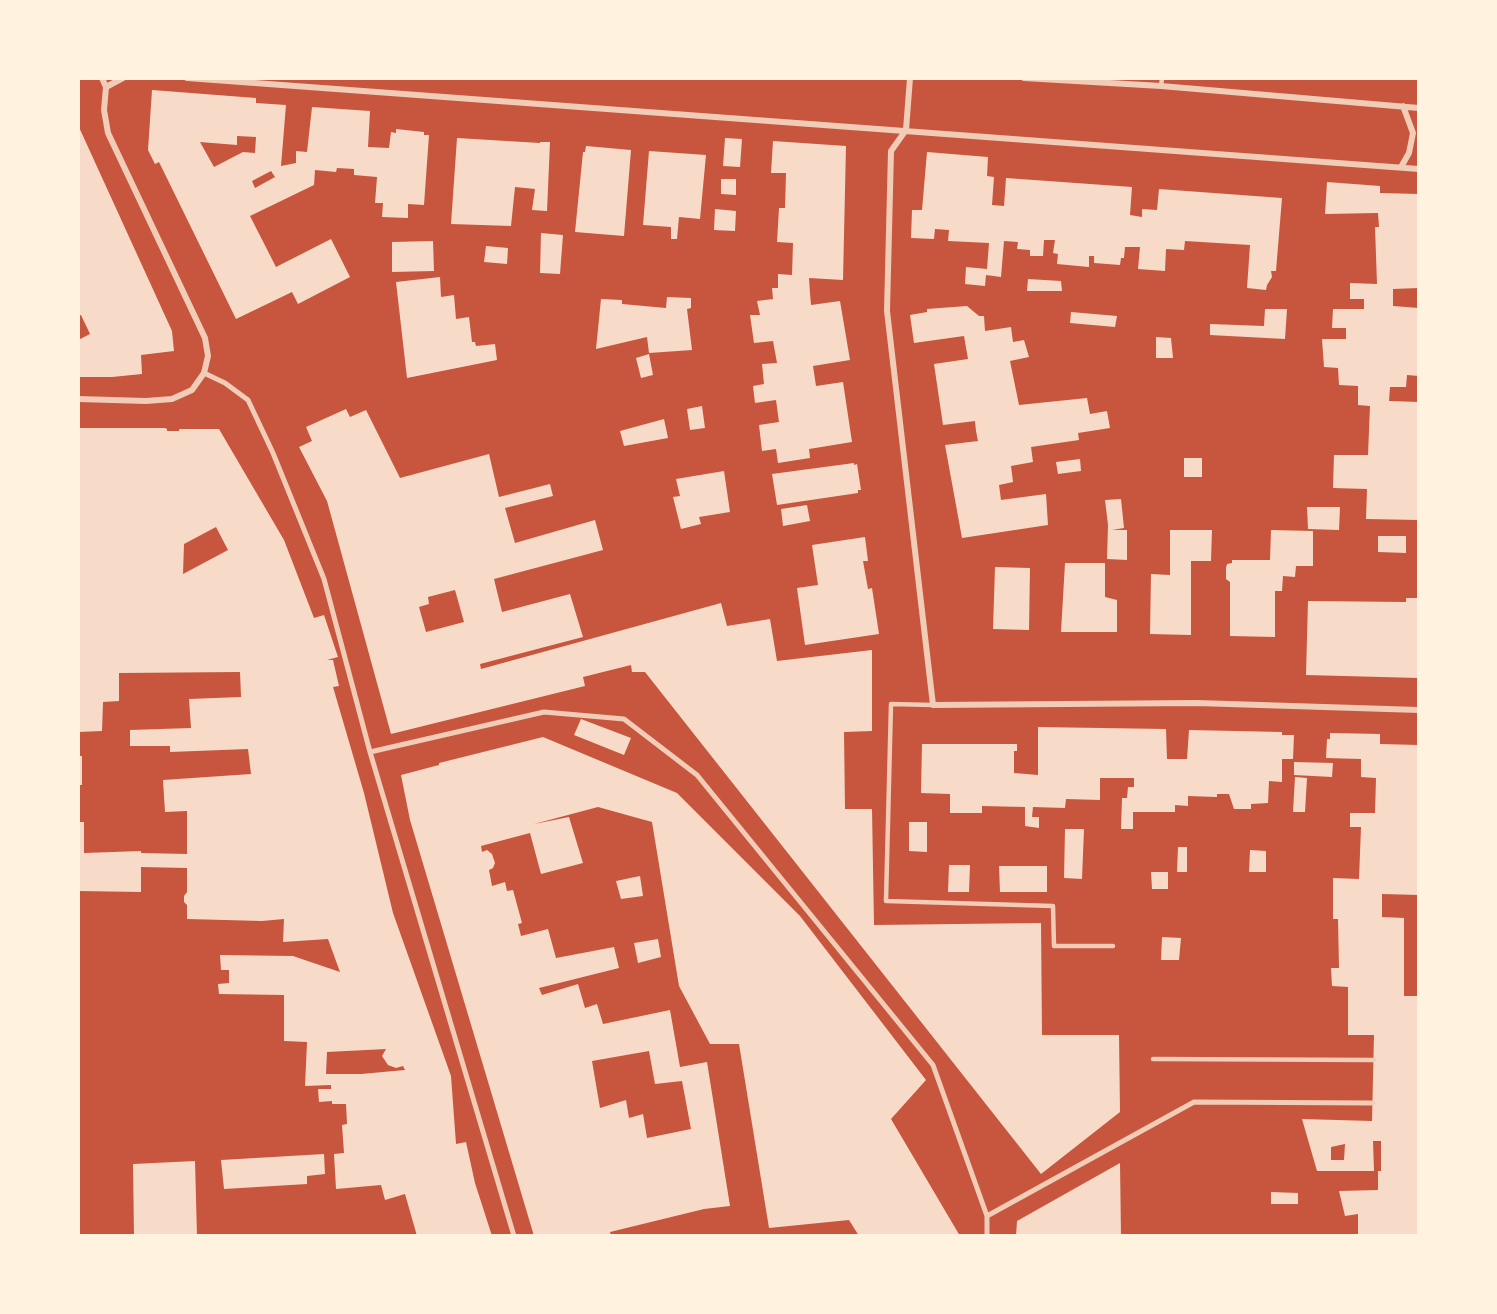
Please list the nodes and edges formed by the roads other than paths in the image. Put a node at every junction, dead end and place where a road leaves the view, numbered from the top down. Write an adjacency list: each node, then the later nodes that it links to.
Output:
1 (102, 78): 9 (street)
2 (123, 78): 9 (street)
3 (187, 78): 4 (street)
4 (195, 78): 12 (street)
5 (910, 78): 12 (street)
6 (1024, 78): 8 (street)
7 (1161, 78): 8 (lane)
8 (1161, 86): 10 (street)
9 (106, 87): 15 (street)
10 (1403, 106): 11 (street); 13 (street)
11 (1419, 108)
12 (906, 130): 13 (street); 17 (street)
13 (1401, 167): 14 (street)
14 (1419, 169)
15 (204, 373): 16 (street); 19 (street)
16 (78, 399)
17 (933, 705): 18 (street); 20 (lane)
18 (1419, 710)
19 (370, 752): 24 (street); 25 (street)
20 (1113, 946)
21 (1153, 1059): 22 (lane)
22 (1374, 1060)
23 (1373, 1103): 24 (street)
24 (987, 1216): 26 (street)
25 (514, 1236)
26 (987, 1236)

